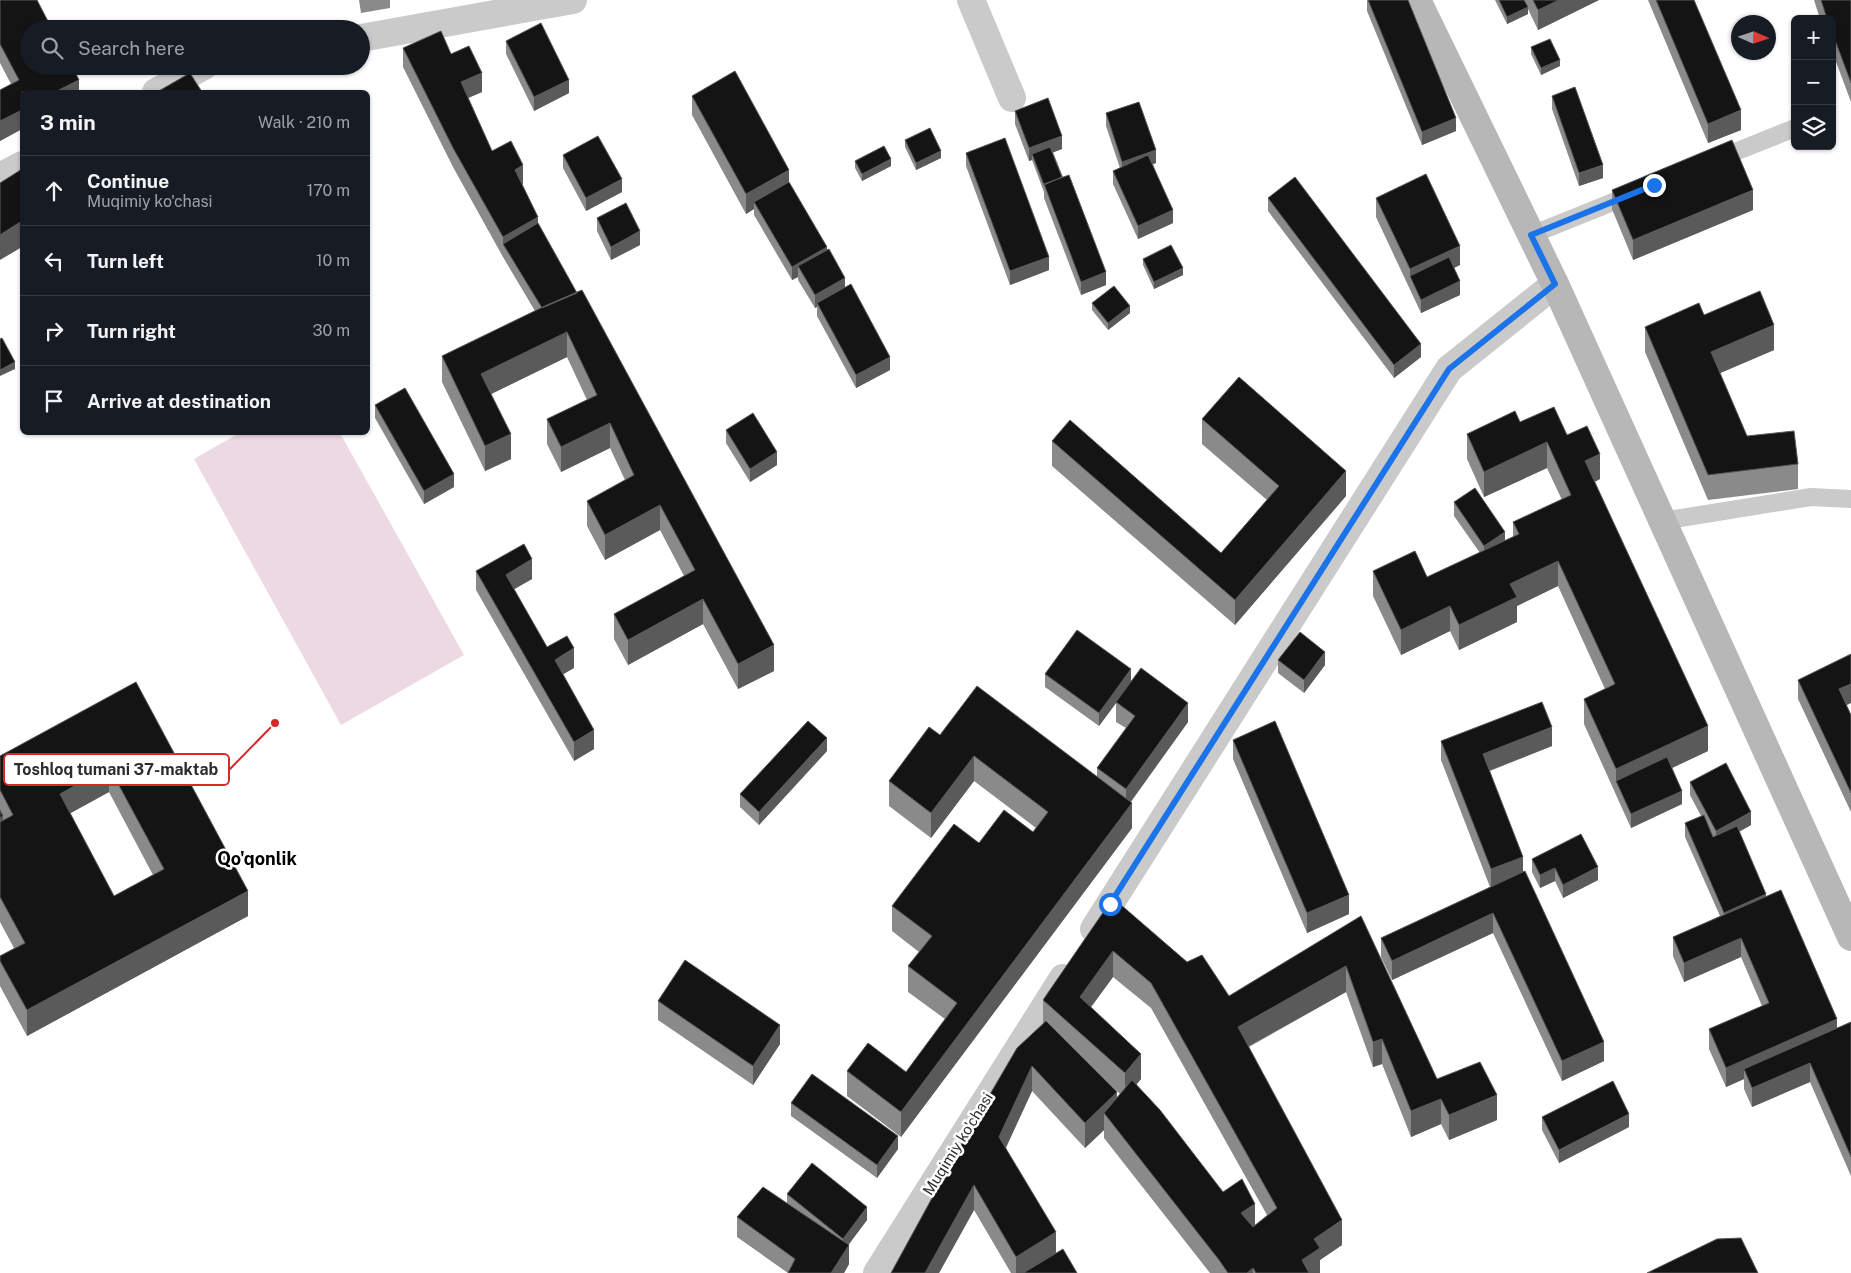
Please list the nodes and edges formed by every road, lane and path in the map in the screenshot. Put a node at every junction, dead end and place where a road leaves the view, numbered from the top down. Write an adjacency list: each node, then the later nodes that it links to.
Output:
1 (572, 0): 4 (street)
2 (971, 0): 7 (street)
3 (1417, 0): 13 (main road)
4 (370, 36)
5 (187, 75): 6 (street)
6 (160, 90)
7 (1012, 98)
8 (1791, 130): 9 (lane)
9 (1704, 165)
10 (20, 166): 11 (street)
11 (0, 177)
12 (1649, 187): 13 (lane)
13 (1531, 235): 14 (main road)
14 (1555, 284): 16 (main road); 18 (street, Muqimiy ko'chasi)
15 (1851, 499): 16 (lane)
16 (1662, 521): 17 (main road)
17 (1851, 937)
18 (877, 1273)

